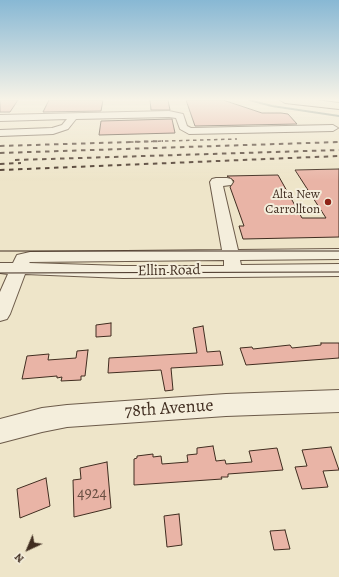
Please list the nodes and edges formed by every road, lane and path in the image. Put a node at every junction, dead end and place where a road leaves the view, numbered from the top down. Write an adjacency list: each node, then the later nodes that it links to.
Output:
1 (15, 127): 4 (street)
2 (64, 127): 6 (street)
3 (183, 127): 5 (street)
4 (0, 128)
5 (332, 128)
6 (0, 132)
7 (227, 182): 11 (street)
8 (339, 254): 11 (street, Ellin Road)
9 (0, 256): 10 (street, Ellin Road)
10 (22, 263): 11 (street, Ellin Road); 12 (street, Ellin Road); 14 (street)
11 (233, 263): 13 (street, Ellin Road)
12 (0, 268)
13 (339, 270)
14 (0, 314)
15 (339, 401): 16 (street, 78th Avenue)
16 (0, 431)

